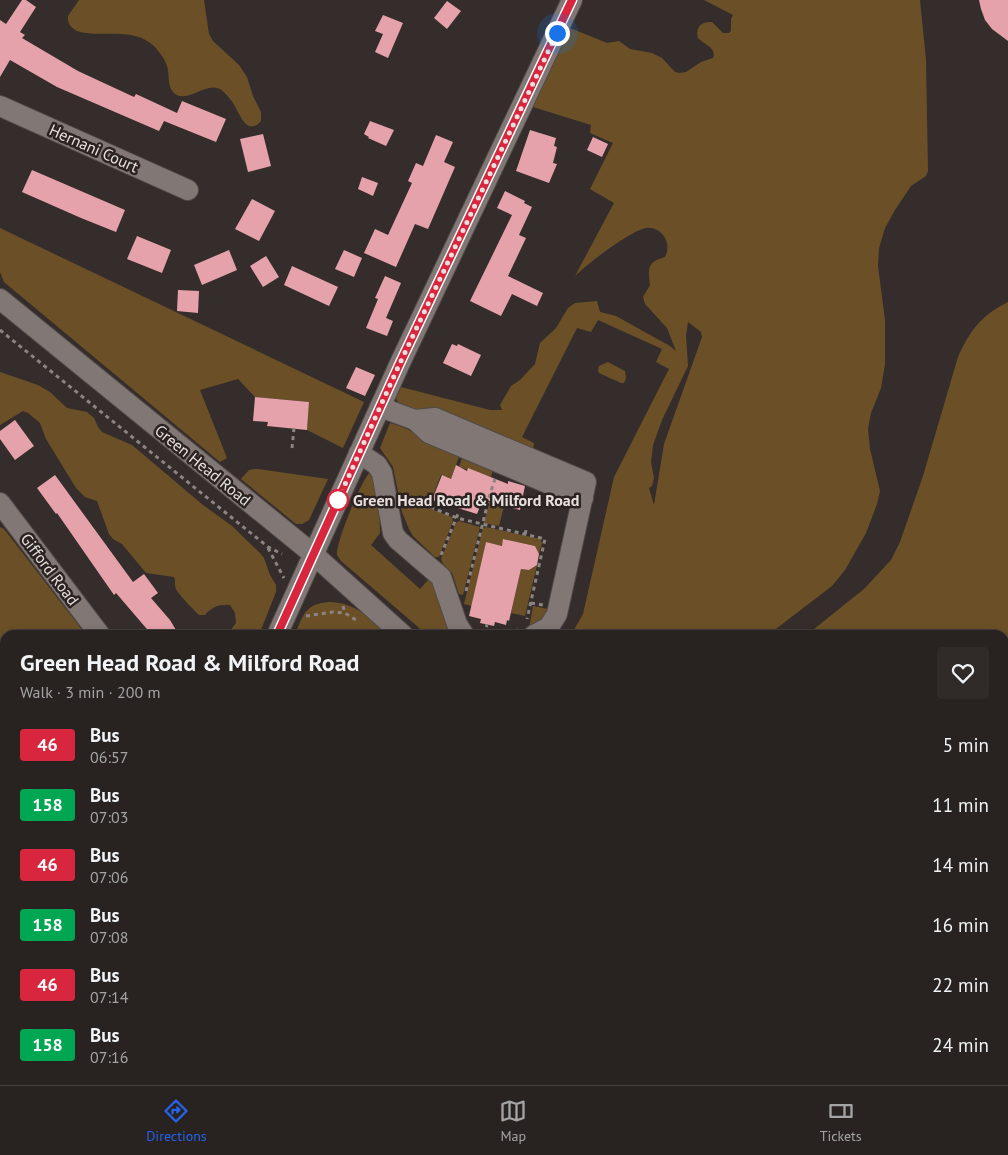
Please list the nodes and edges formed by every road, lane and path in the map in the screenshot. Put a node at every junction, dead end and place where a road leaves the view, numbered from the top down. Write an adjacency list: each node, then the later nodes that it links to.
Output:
1 (572, 0): 6 (street)
2 (0, 106): 3 (street, Hernani Court)
3 (188, 190)
4 (0, 299): 21 (street, Green Head Road)
5 (0, 330): 19 (path)
6 (380, 407): 9 (street); 10 (street)
7 (294, 428): 8 (path)
8 (292, 448)
9 (359, 453): 21 (street); 22 (street)
10 (503, 456): 11 (path); 33 (street)
11 (490, 494): 13 (path); 16 (path)
12 (434, 500): 15 (path)
13 (504, 502)
14 (0, 503): 28 (street, Gifford Road)
15 (457, 516): 16 (path); 22 (path)
16 (482, 524): 18 (path); 23 (path)
17 (527, 527): 18 (path)
18 (525, 534): 32 (path)
19 (268, 547): 20 (path); 24 (path)
20 (283, 554)
21 (314, 554): 24 (street); 29 (street, Green Head Road)
22 (434, 571): 30 (street)
23 (464, 597)
24 (294, 598): 27 (street)
25 (345, 613): 27 (path)
26 (487, 624): 31 (path)
27 (281, 628)
28 (96, 630)
29 (398, 630)
30 (461, 630)
31 (486, 630)
32 (516, 630)
33 (543, 630)

